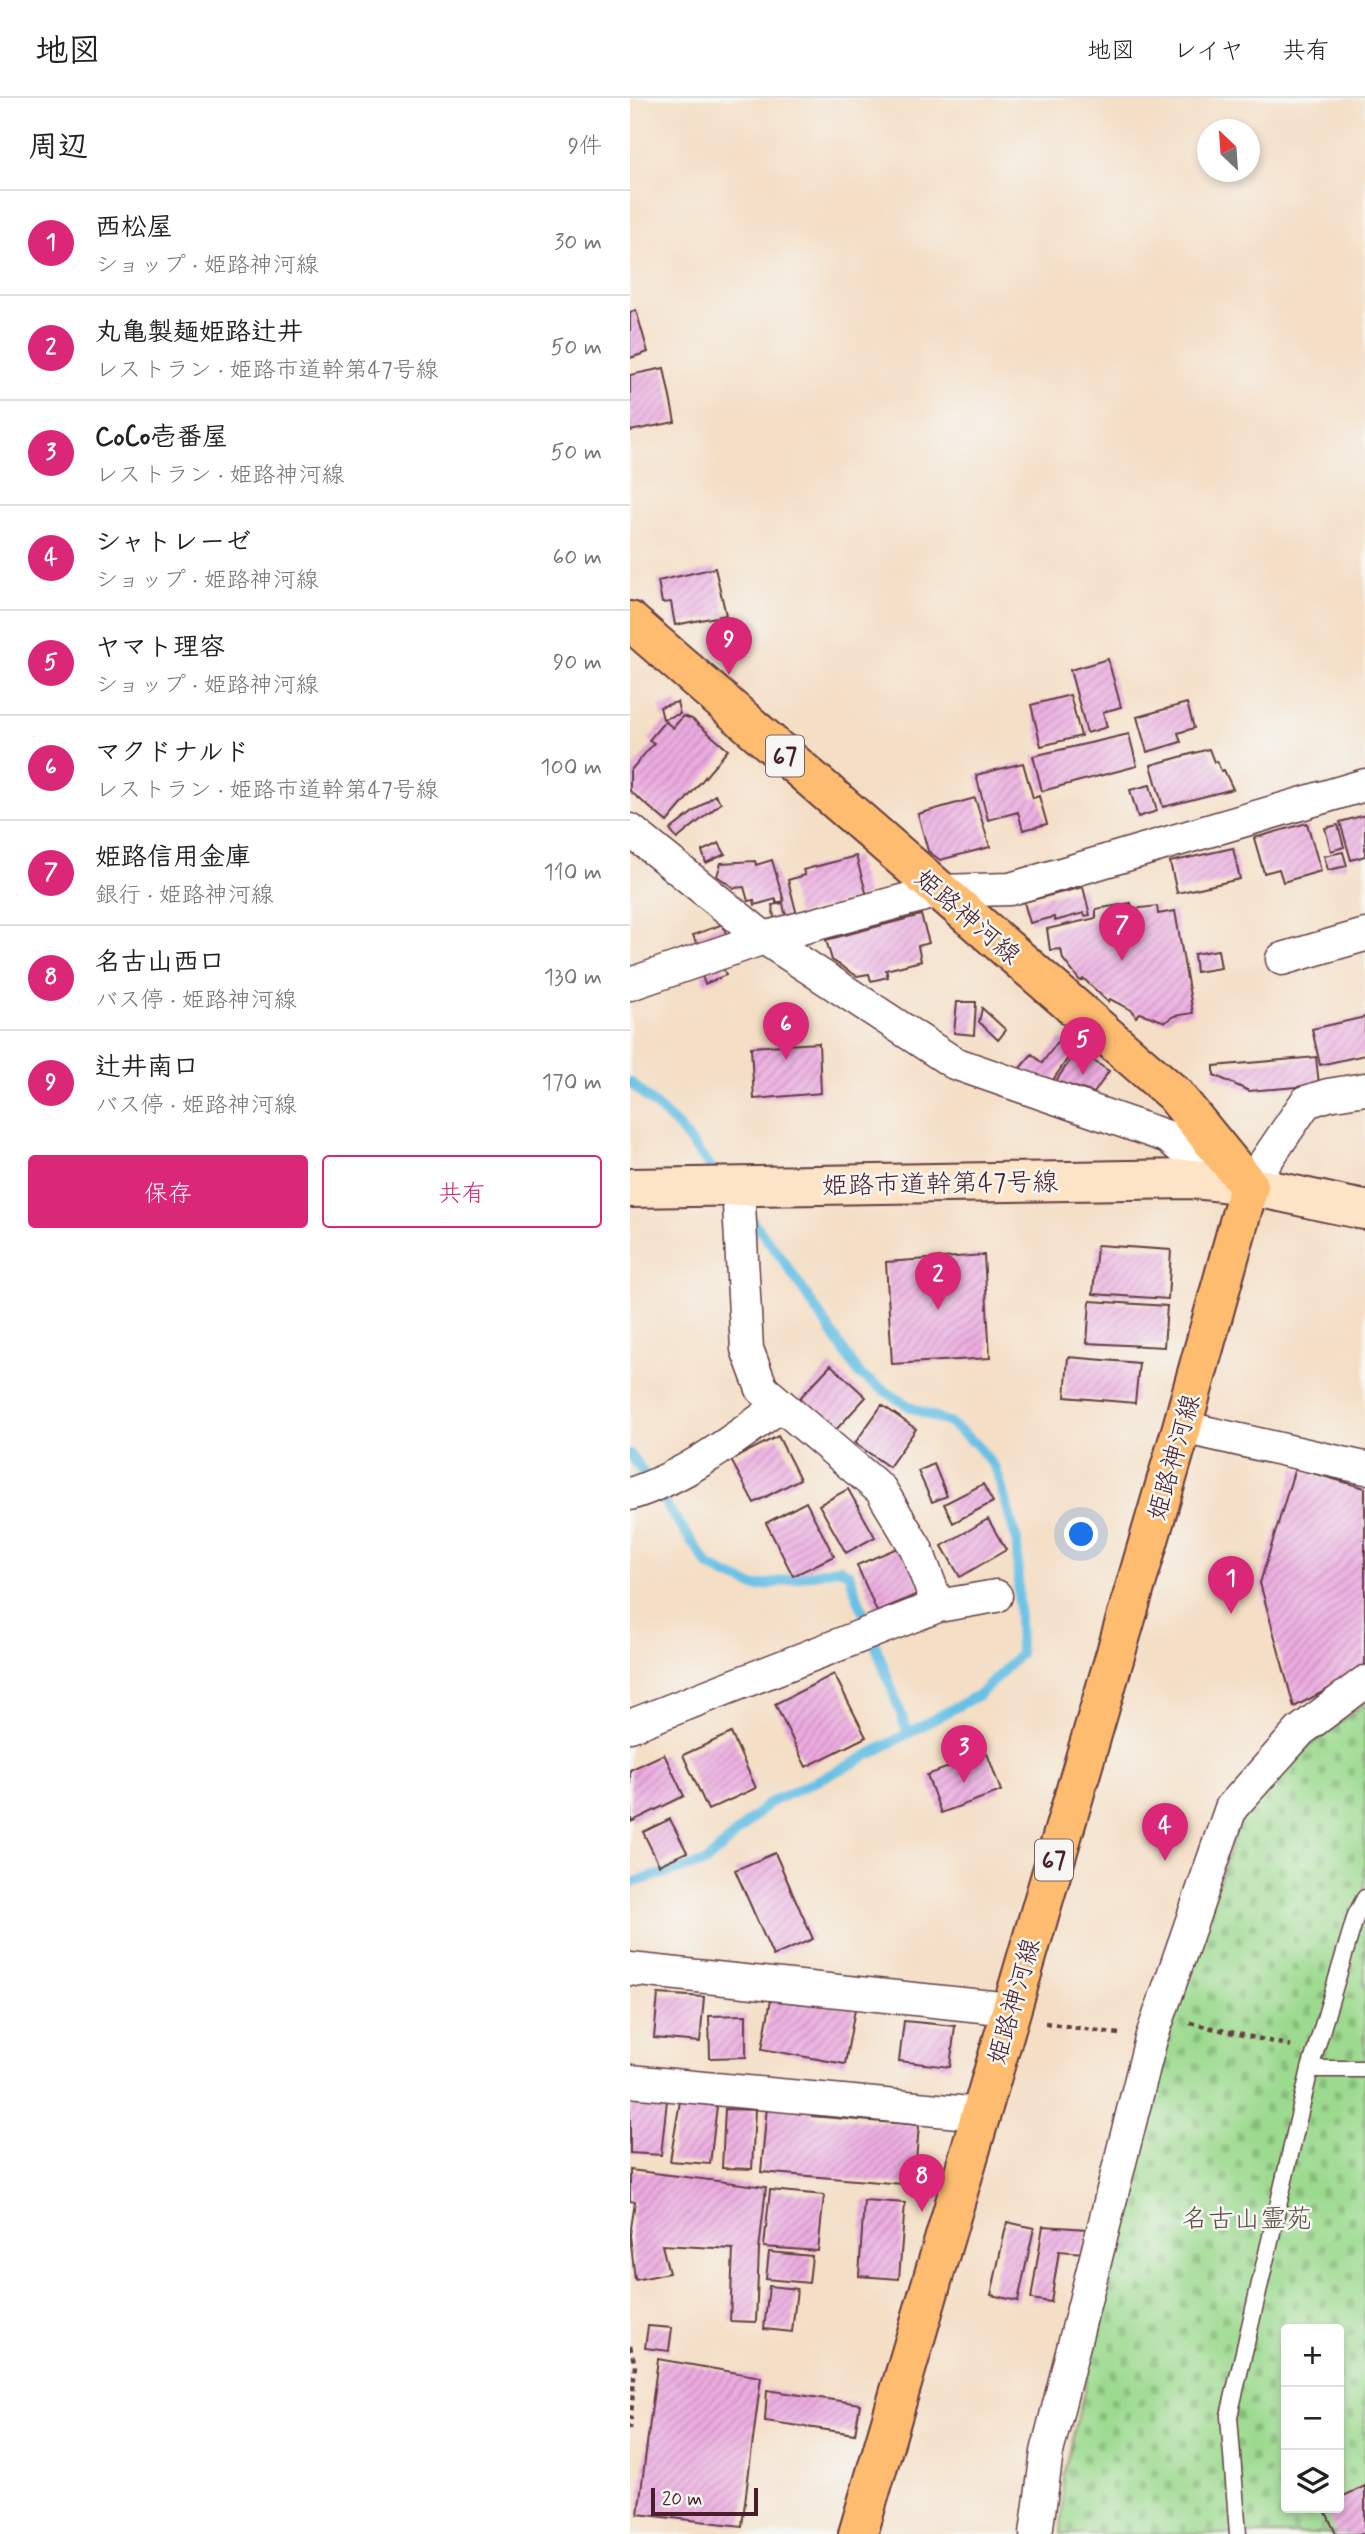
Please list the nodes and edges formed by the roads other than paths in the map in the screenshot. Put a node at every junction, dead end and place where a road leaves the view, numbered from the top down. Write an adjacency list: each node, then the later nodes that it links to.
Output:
1 (630, 621): 4 (main road, 姫路神河線 / 67)
2 (1365, 785): 4 (street)
3 (630, 830): 6 (street)
4 (939, 891): 6 (street); 10 (main road, 姫路神河線 / 67)
5 (1365, 936): 7 (street)
6 (764, 938): 8 (street); 10 (street)
7 (1282, 959)
8 (630, 984)
9 (1365, 1089): 10 (street)
10 (1235, 1183): 11 (street, 姫路市道幹第47号線); 13 (street, 姫路市道幹第47号線); 15 (main road, 姫路神河線 / 67)
11 (738, 1187): 12 (street, 姫路市道幹第47号線); 14 (street)
12 (630, 1188)
13 (1365, 1210)
14 (781, 1405): 17 (street); 19 (street)
15 (1182, 1427): 16 (street); 24 (main road, 姫路神河線 / 67)
16 (1365, 1468)
17 (630, 1494)
18 (996, 1596): 19 (street)
19 (938, 1606): 21 (street)
20 (1365, 1682): 30 (street)
21 (630, 1726)
22 (1365, 1898): 25 (lane)
23 (630, 1969): 24 (street)
24 (1009, 2013): 28 (main road, 姫路神河線 / 67)
25 (1311, 2069): 26 (lane); 31 (lane)
26 (1365, 2069)
27 (630, 2081): 28 (street)
28 (980, 2114): 29 (main road, 姫路神河線 / 67)
29 (858, 2534)
30 (1035, 2534)
31 (1238, 2534)

